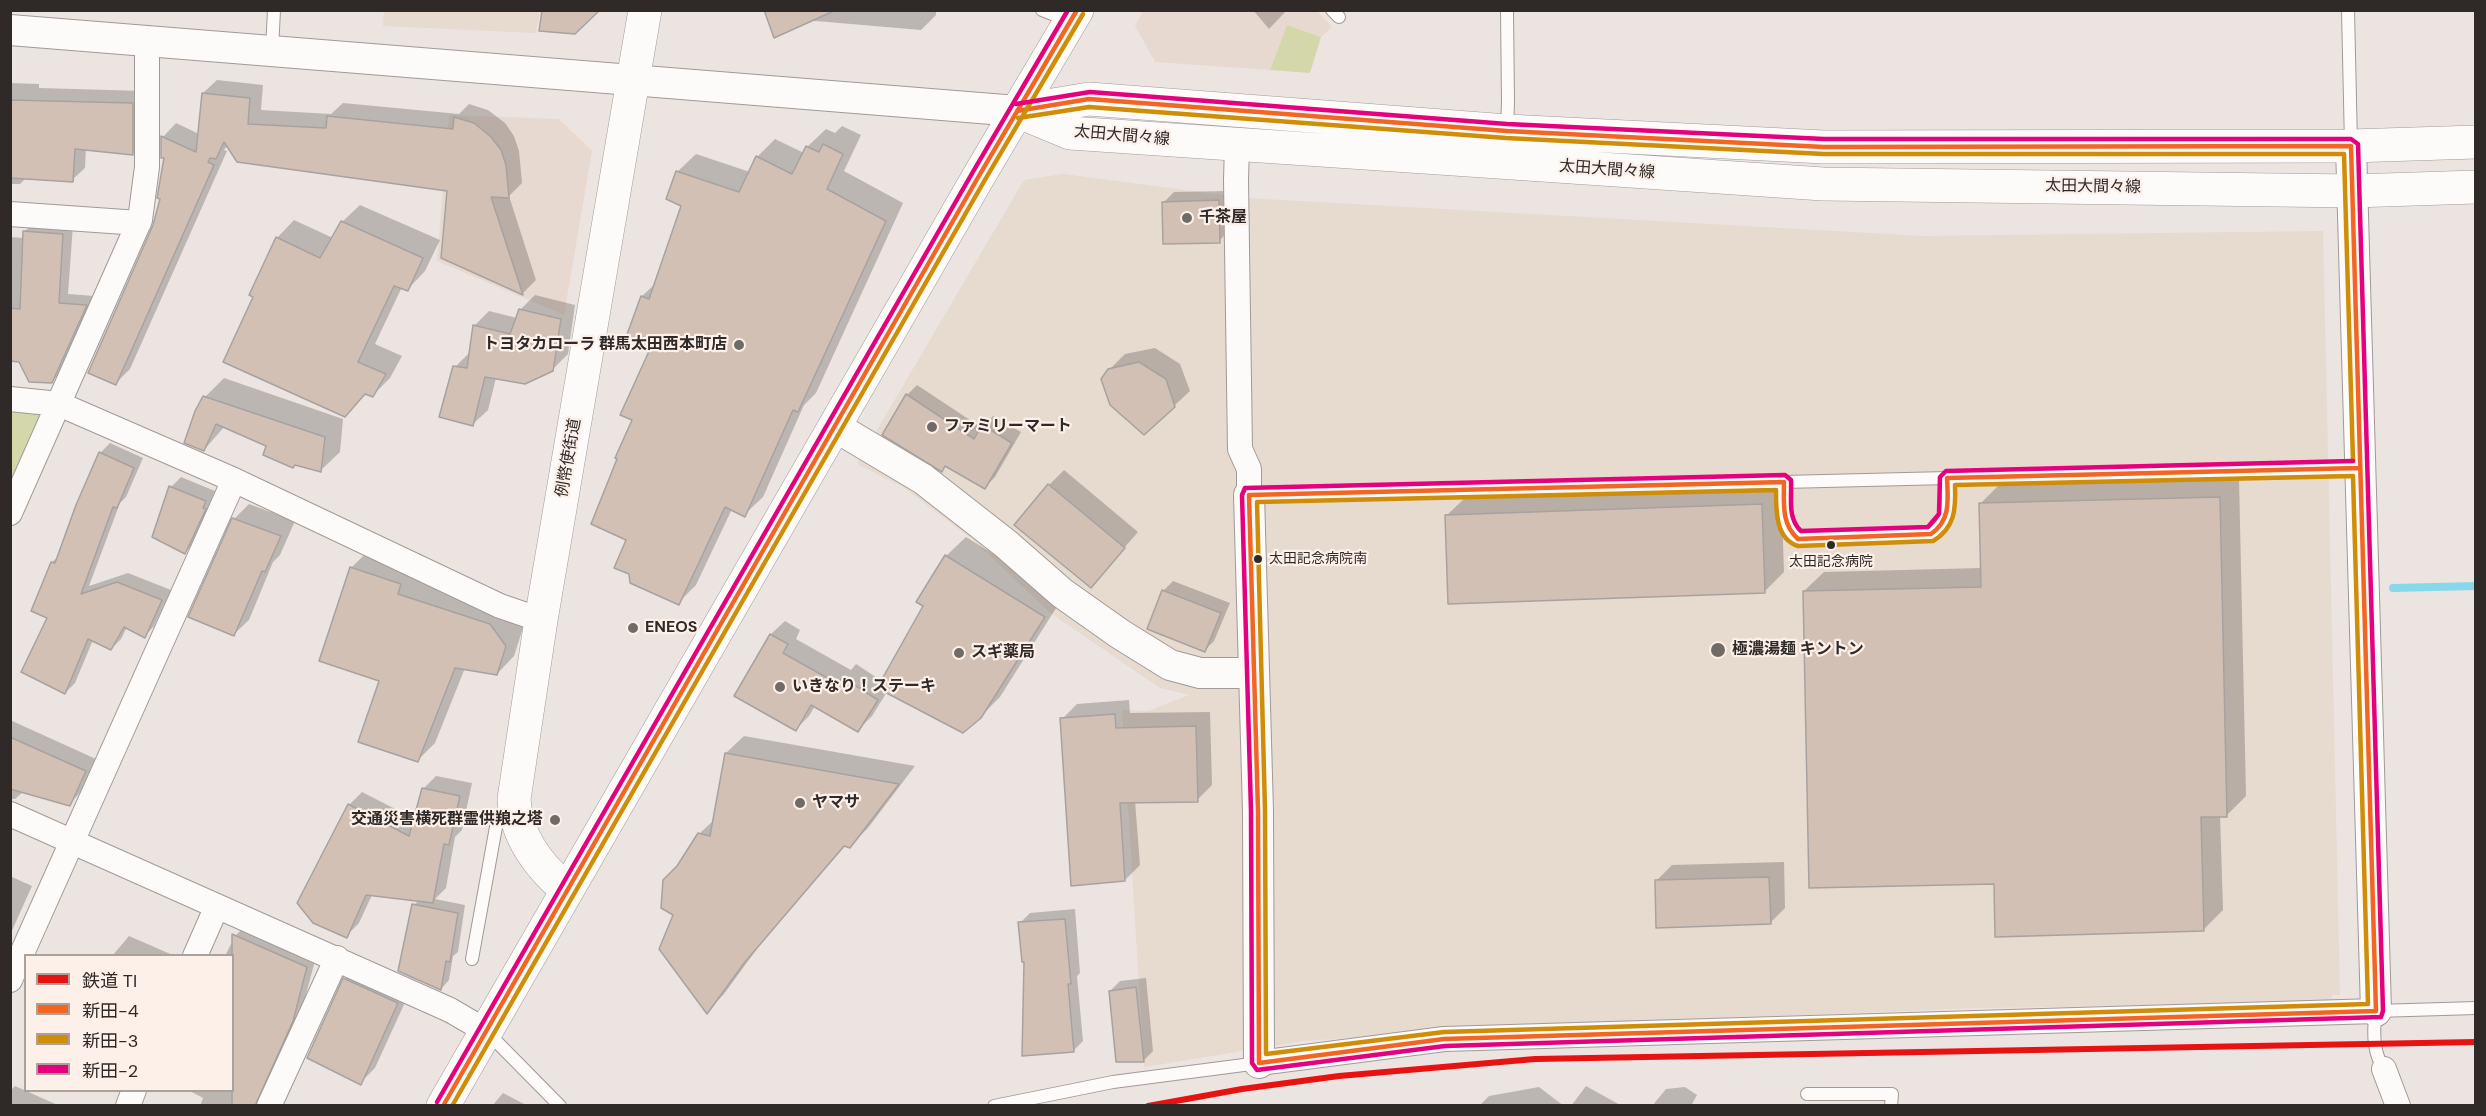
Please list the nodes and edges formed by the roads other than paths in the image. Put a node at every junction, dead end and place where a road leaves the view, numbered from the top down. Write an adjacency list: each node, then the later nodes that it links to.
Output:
1 (274, 10): 8 (lane)
2 (645, 10): 9 (main road, 例幣使街道)
3 (1507, 10): 11 (lane)
4 (2348, 10): 14 (lane)
5 (1063, 14): 10 (main road)
6 (10, 30): 7 (street)
7 (147, 39): 8 (street); 18 (street)
8 (273, 50): 9 (street)
9 (635, 81): 10 (street); 28 (main road, 例幣使街道)
10 (1017, 111): 11 (main road, 太田大間々線); 13 (main road, 太田大間々線); 21 (main road)
11 (1507, 131): 14 (main road, 太田大間々線)
12 (2475, 142): 14 (main road, 太田大間々線)
13 (1237, 145): 16 (main road, 太田大間々線); 26 (street)
14 (2351, 146): 16 (street)
15 (2475, 187): 16 (main road, 太田大間々線)
16 (2353, 191): 22 (street)
17 (10, 214): 18 (street)
18 (139, 224): 20 (street)
19 (10, 399): 20 (street)
20 (59, 404): 24 (street); 27 (street)
21 (834, 426): 29 (street); 33 (main road)
22 (2359, 468): 23 (lane); 40 (street)
23 (1947, 478): 25 (lane); 25 (lane)
24 (234, 480): 28 (street); 32 (street)
25 (1784, 482): 26 (lane)
26 (1249, 495): 29 (street)
27 (10, 513)
28 (541, 620): 30 (main road, 例幣使街道)
29 (1253, 673): 42 (street)
30 (515, 806): 33 (main road, 例幣使街道); 37 (lane)
31 (10, 814): 32 (street)
32 (71, 842): 34 (street); 38 (street)
33 (567, 890): 41 (main road)
34 (217, 906): 35 (street); 36 (street)
35 (196, 954)
36 (337, 958): 41 (street); 45 (street)
37 (472, 959)
38 (10, 980)
39 (2475, 1008): 40 (lane)
40 (2376, 1011): 42 (street); 43 (lane)
41 (486, 1031): 46 (main road); 47 (lane)
42 (1259, 1062): 48 (lane)
43 (2384, 1069): 50 (street)
44 (1807, 1095): 49 (lane)
45 (269, 1106)
46 (443, 1106)
47 (560, 1106)
48 (994, 1106)
49 (1891, 1106)
50 (2398, 1106)

